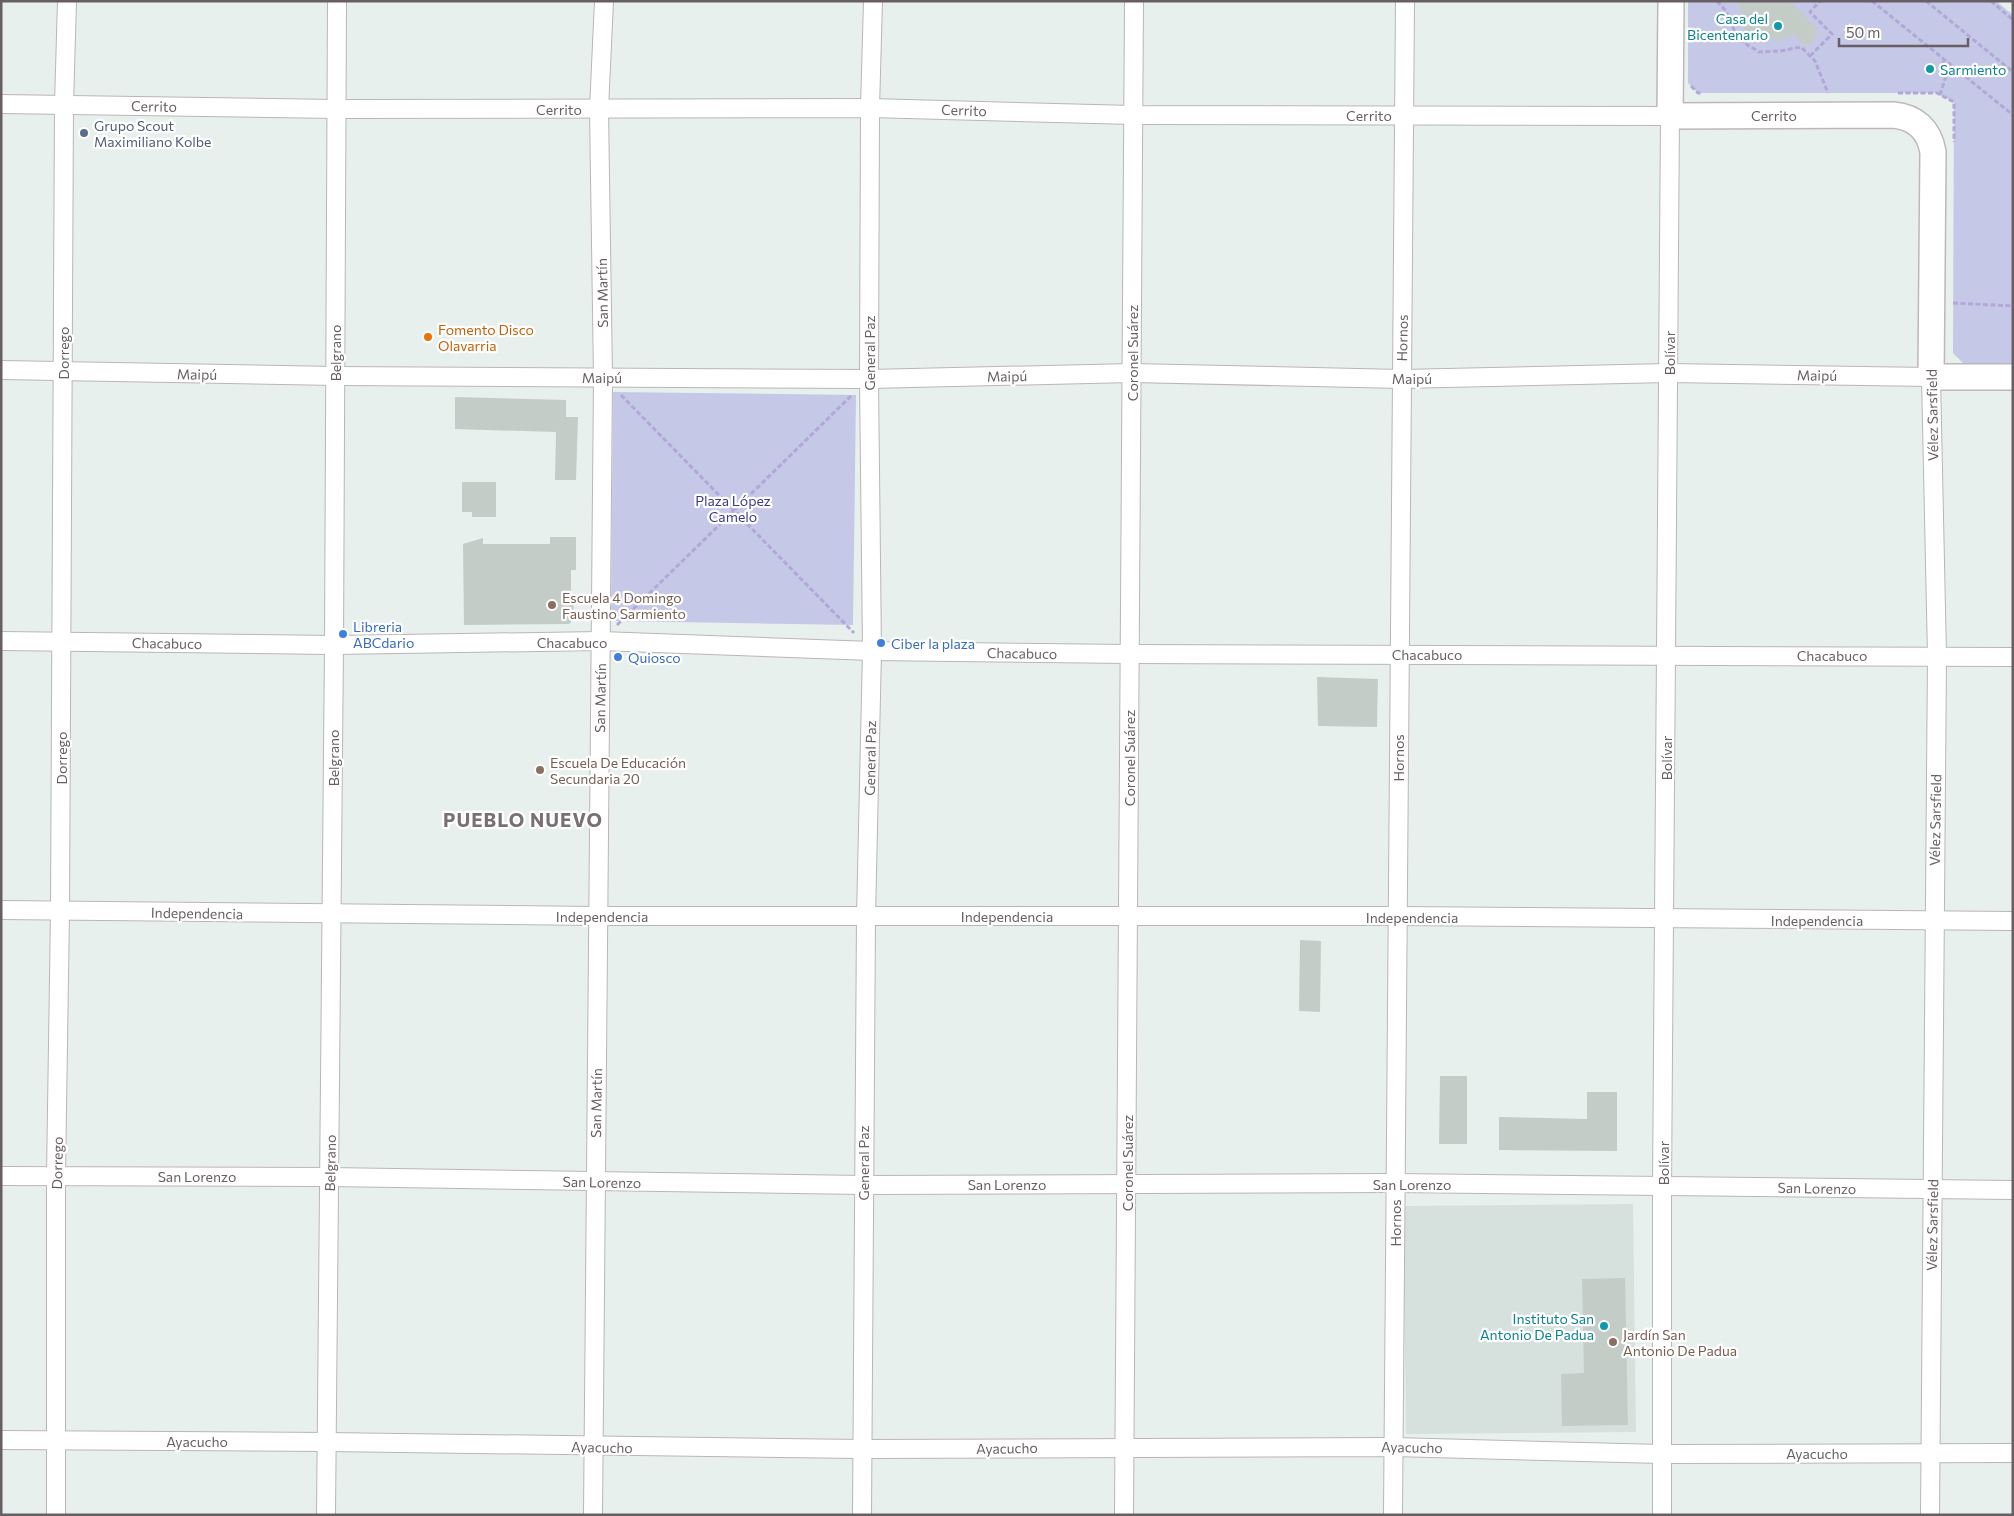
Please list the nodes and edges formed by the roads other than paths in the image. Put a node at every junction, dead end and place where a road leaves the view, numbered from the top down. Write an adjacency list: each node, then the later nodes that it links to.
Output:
1 (67, 1): 9 (street, Dorrego)
2 (337, 1): 11 (street, Belgrano)
3 (604, 1): 12 (street, San Martín)
4 (873, 1): 10 (street, General Paz)
5 (1134, 1): 13 (street, Coronel Suárez)
6 (1405, 1): 14 (street, Hornos)
7 (1671, 1): 15 (street, Bolívar)
8 (1, 104): 9 (street, Cerrito)
9 (64, 104): 11 (street, Cerrito); 18 (street, Dorrego)
10 (870, 108): 12 (street, Cerrito); 13 (street, Cerrito); 25 (street, General Paz)
11 (336, 109): 12 (street, Cerrito); 21 (street, Belgrano)
12 (599, 109): 22 (street, San Martín)
13 (1133, 115): 14 (street, Cerrito); 19 (street, Coronel Suárez)
14 (1406, 115): 15 (street, Cerrito); 26 (street, Hornos)
15 (1670, 116): 16 (street, Cerrito); 20 (street, Bolívar)
16 (1923, 128): 23 (street, Vélez Sarsfield)
17 (1, 370): 18 (street, Maipú)
18 (63, 372): 21 (street, Maipú); 28 (street, Dorrego)
19 (1132, 373): 25 (street, Maipú); 26 (street, Maipú); 32 (street, Coronel Suárez)
20 (1668, 373): 23 (street, Maipú); 26 (street, Maipú); 34 (street, Bolívar)
21 (335, 376): 22 (street, Maipú); 30 (street, Belgrano)
22 (603, 376): 25 (street, Maipú); 29 (street, San Martín)
23 (1931, 376): 24 (street, Maipú); 35 (street, Vélez Sarsfield)
24 (2013, 377)
25 (869, 379): 31 (street, General Paz)
26 (1402, 379): 33 (street, Hornos)
27 (1, 641): 28 (street, Chacabuco)
28 (61, 641): 30 (street, Chacabuco); 38 (street, Dorrego)
29 (601, 642): 30 (street, Chacabuco); 31 (street, Chacabuco); 40 (street, San Martín)
30 (334, 645): 39 (street, Belgrano)
31 (872, 651): 32 (street, Chacabuco); 43 (street, General Paz)
32 (1130, 654): 33 (street, Chacabuco); 41 (street, Coronel Suárez)
33 (1399, 654): 34 (street, Chacabuco); 42 (street, Hornos)
34 (1666, 654): 35 (street, Chacabuco); 44 (street, Bolívar)
35 (1937, 656): 36 (street, Chacabuco); 45 (street, Vélez Sarsfield)
36 (2013, 657)
37 (1, 910): 38 (street, Independencia)
38 (60, 911): 39 (street, Independencia); 48 (street, Dorrego)
39 (332, 914): 40 (street, Independencia); 49 (street, Belgrano)
40 (598, 916): 43 (street, Independencia); 50 (street, San Martín)
41 (1128, 916): 42 (street, Independencia); 43 (street, Independencia); 52 (street, Coronel Suárez)
42 (1397, 916): 44 (street, Independencia); 51 (street, Hornos)
43 (866, 917): 53 (street, General Paz)
44 (1664, 919): 45 (street, Independencia); 54 (street, Bolívar)
45 (1934, 921): 46 (street, Independencia); 55 (street, Vélez Sarsfield)
46 (2013, 921)
47 (1, 1176): 48 (street, San Lorenzo)
48 (56, 1176): 49 (street, San Lorenzo); 58 (street, Dorrego)
49 (330, 1177): 50 (street, San Lorenzo); 59 (street, Belgrano)
50 (594, 1182): 53 (street, San Lorenzo); 61 (street, San Martín)
51 (1395, 1183): 52 (street, San Lorenzo); 54 (street, San Lorenzo); 60 (street, Hornos)
52 (1127, 1184): 53 (street, San Lorenzo); 62 (street, Coronel Suárez)
53 (863, 1185): 63 (street, General Paz)
54 (1662, 1187): 55 (street, San Lorenzo); 65 (street, Bolívar)
55 (1933, 1190): 56 (street, San Lorenzo); 66 (street, Vélez Sarsfield)
56 (2013, 1190)
57 (1, 1440): 58 (street, Ayacucho)
58 (57, 1440): 59 (street, Ayacucho); 67 (street, Dorrego)
59 (327, 1442): 61 (street, Ayacucho); 68 (street, Belgrano)
60 (1393, 1446): 62 (street, Ayacucho); 65 (street, Ayacucho); 72 (street, Hornos)
61 (592, 1447): 63 (street, Ayacucho); 69 (street, San Martín)
62 (1125, 1447): 63 (street, Ayacucho); 71 (street, Coronel Suárez)
63 (862, 1450): 70 (street, General Paz)
64 (2013, 1453): 66 (street, Ayacucho)
65 (1662, 1454): 66 (street, Ayacucho); 73 (street, Bolívar)
66 (1930, 1454): 74 (street, Vélez Sarsfield)
67 (56, 1515)
68 (326, 1515)
69 (592, 1515)
70 (862, 1515)
71 (1124, 1515)
72 (1393, 1515)
73 (1662, 1515)
74 (1930, 1515)

